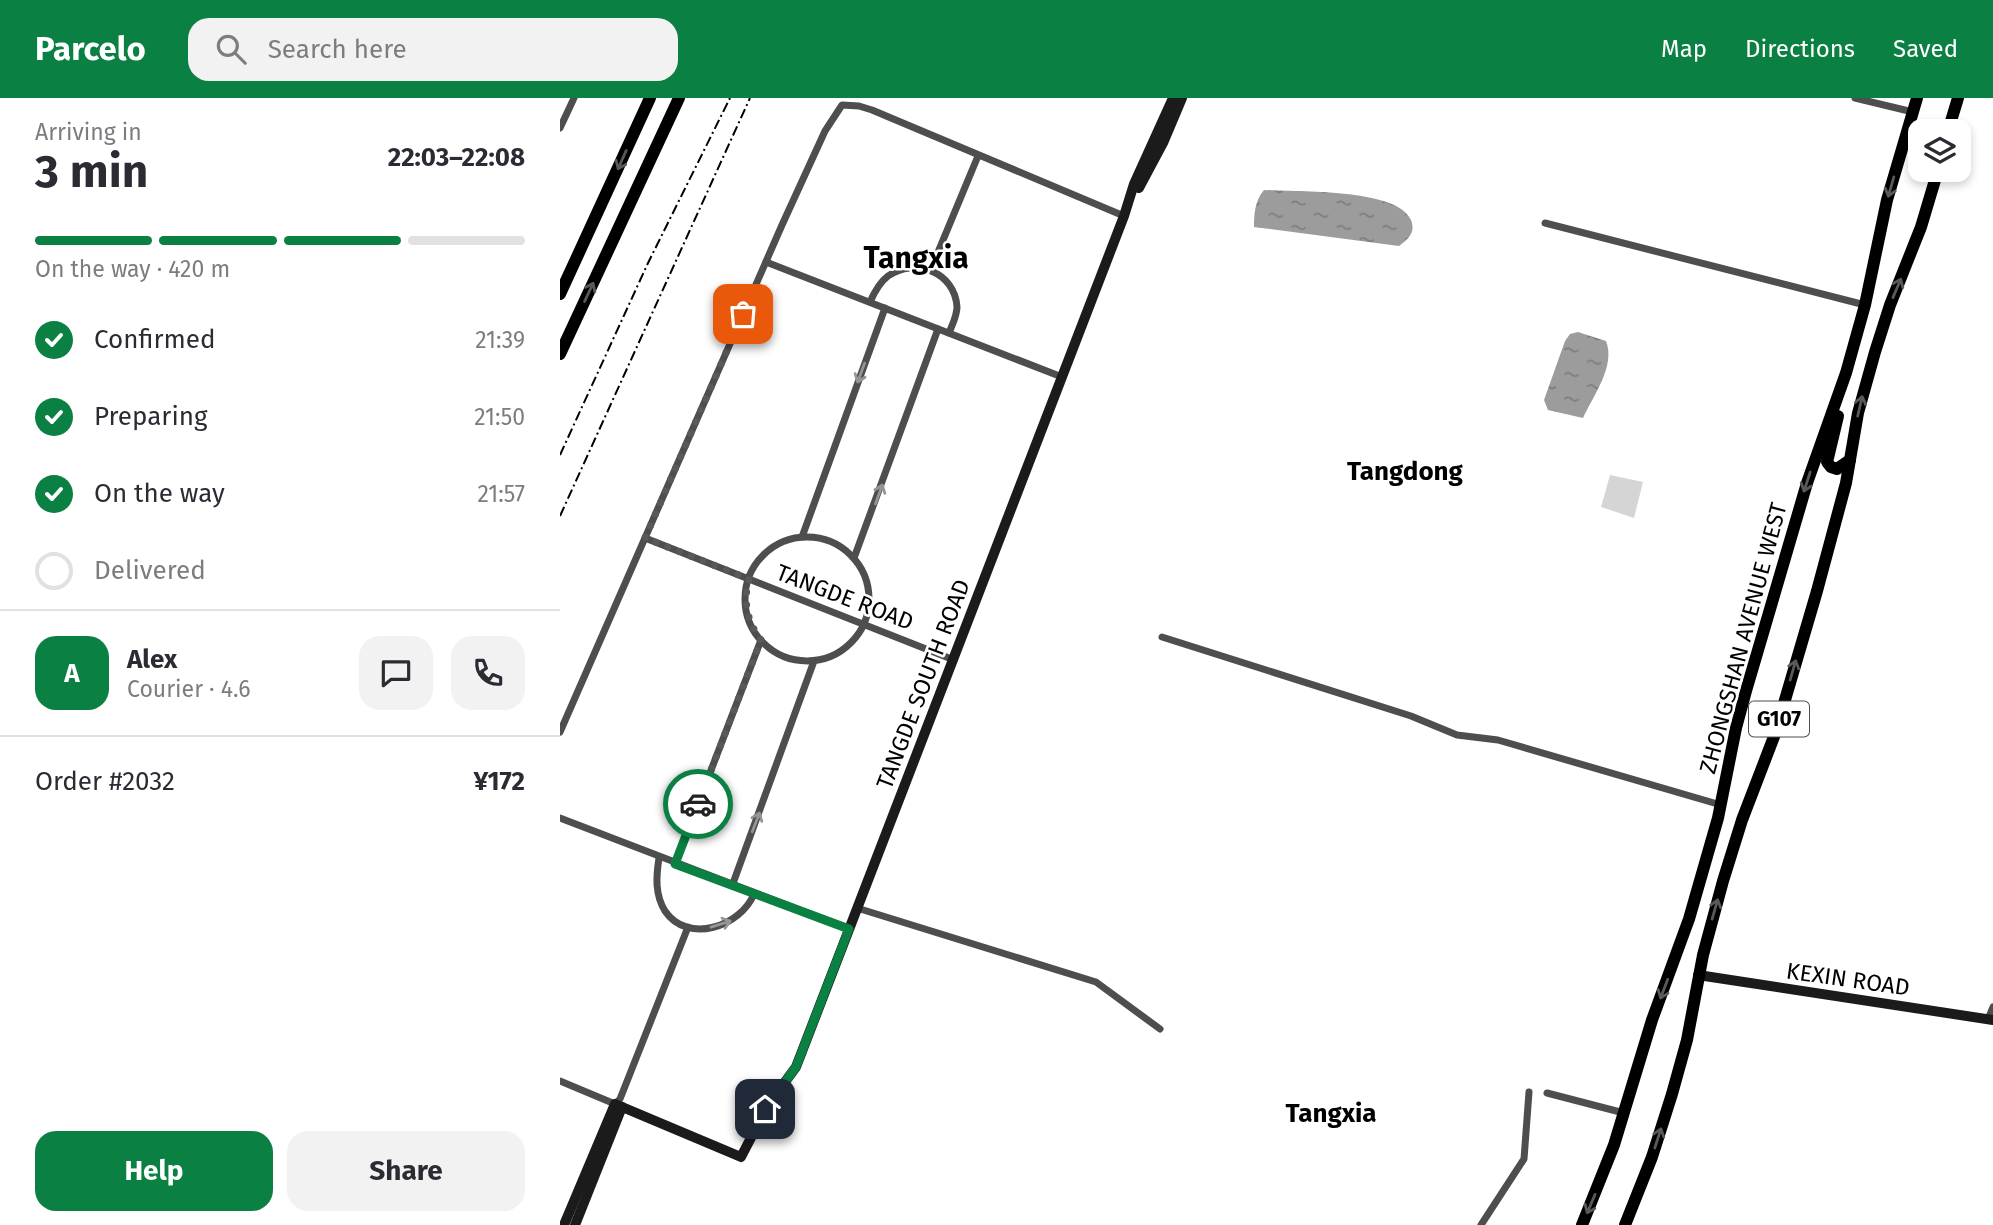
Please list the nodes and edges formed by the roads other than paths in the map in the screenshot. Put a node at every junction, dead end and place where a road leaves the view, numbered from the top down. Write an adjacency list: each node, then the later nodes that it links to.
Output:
1 (574, 98): 11 (street)
2 (679, 98): 24 (highway, one-way to 2)
3 (1172, 98): 14 (street)
4 (1182, 98): 14 (street)
5 (1855, 98): 9 (street)
6 (1917, 98): 9 (highway, ZHONGSHAN AVENUE WEST / G107)
7 (1958, 98): 10 (highway)
8 (650, 99): 18 (highway, one-way to 18)
9 (1913, 112): 20 (highway, ZHONGSHAN AVENUE WEST / G107, one-way to 20)
10 (1952, 119)
11 (560, 128)
12 (978, 156): 14 (street); 16 (street); 17 (street)
13 (1934, 182): 27 (highway, G107, one-way to 13)
14 (1124, 216): 25 (street, TANGDE SOUTH ROAD)
15 (1545, 223): 20 (street)
16 (766, 262): 19 (street); 29 (street)
17 (931, 270): 19 (street); 23 (street)
18 (560, 294)
19 (870, 302): 21 (street)
20 (1865, 304): 26 (highway, ZHONGSHAN AVENUE WEST / G107)
21 (885, 308): 22 (street); 28 (street, one-way to 28)
22 (938, 329): 23 (street); 30 (street, one-way to 22)
23 (949, 333): 25 (street)
24 (560, 354)
25 (1062, 377): 35 (street, TANGDE SOUTH ROAD)
26 (1840, 395): 27 (highway); 38 (highway, ZHONGSHAN AVENUE WEST / G107, one-way to 38)
27 (1850, 460): 47 (highway, G107, one-way to 27)
28 (802, 537): 30 (street); 31 (street)
29 (645, 538): 31 (street, TANGDE ROAD); 37 (street)
30 (854, 558): 32 (street)
31 (749, 579): 32 (street, TANGDE ROAD); 34 (street)
32 (864, 625): 35 (street, TANGDE ROAD); 36 (street)
33 (1162, 637): 38 (street)
34 (761, 640): 36 (street); 41 (street)
35 (954, 660): 44 (street, TANGDE SOUTH ROAD)
36 (814, 661): 42 (street, one-way to 36)
37 (560, 733)
38 (1721, 805): 55 (highway, ZHONGSHAN AVENUE WEST / G107, one-way to 55)
39 (560, 818): 40 (street)
40 (659, 858): 41 (street); 45 (street)
41 (675, 864): 42 (street)
42 (732, 886): 43 (street)
43 (754, 894): 45 (street, one-way to 43); 46 (street)
44 (857, 908): 46 (street, TANGDE SOUTH ROAD); 50 (street)
45 (688, 927): 54 (street)
46 (849, 929): 54 (street, TANGDE SOUTH ROAD)
47 (1698, 975): 49 (street, KEXIN ROAD); 60 (highway, G107, one-way to 47)
48 (1993, 1007): 49 (street)
49 (1991, 1019)
50 (1160, 1029)
51 (560, 1081): 54 (street)
52 (1529, 1092): 58 (street)
53 (1547, 1093): 55 (street)
54 (619, 1103): 56 (street); 57 (street)
55 (1625, 1114): 59 (highway, ZHONGSHAN AVENUE WEST / G107, one-way to 59)
56 (564, 1225)
57 (575, 1225)
58 (1481, 1225)
59 (1582, 1225)
60 (1625, 1225)

